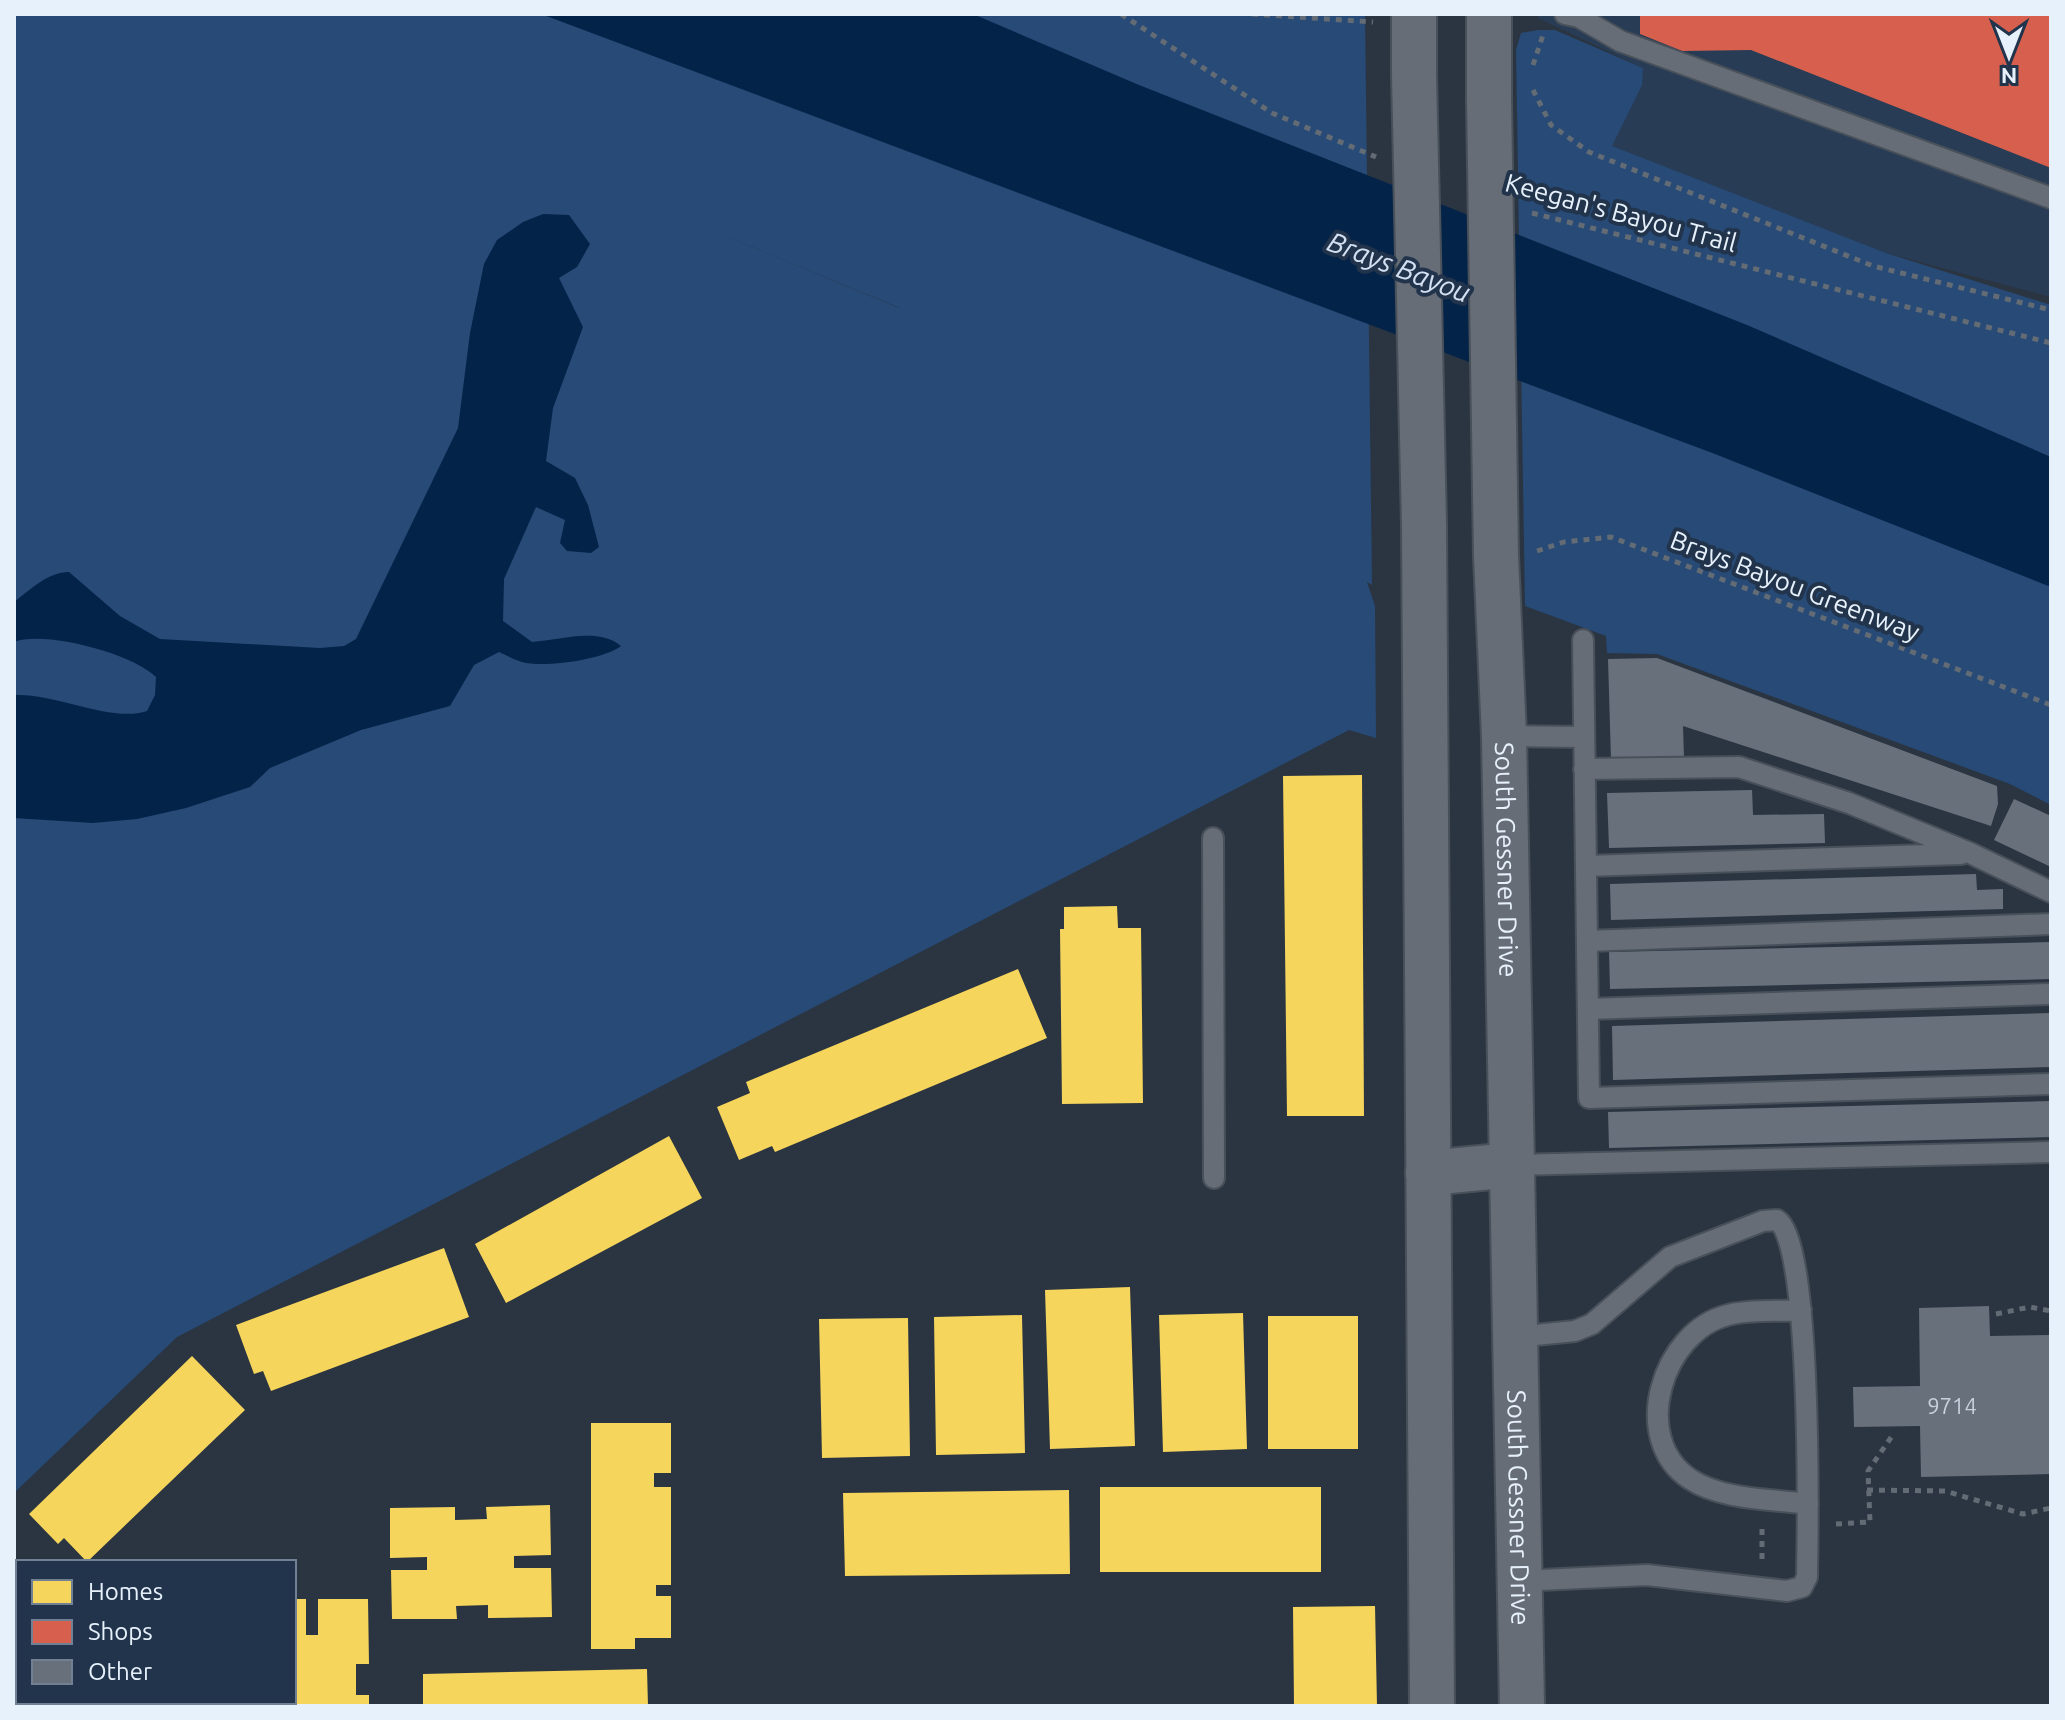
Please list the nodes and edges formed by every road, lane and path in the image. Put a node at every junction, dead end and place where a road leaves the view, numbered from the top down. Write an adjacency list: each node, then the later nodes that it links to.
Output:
1 (1121, 14): 9 (path)
2 (1252, 14): 5 (path)
3 (1489, 14): 14 (main road, South Gessner Drive, bridge)
4 (1575, 15): 10 (lane)
5 (1395, 18): 31 (main road, bridge)
6 (1545, 27): 7 (path)
7 (1532, 68)
8 (1528, 81): 12 (path, Keegan's Bayou Trail)
9 (1391, 162)
10 (2051, 198)
11 (1523, 210): 13 (path, Keegan's Bayou Trail)
12 (2051, 310)
13 (2051, 343)
14 (1509, 556): 16 (path, Brays Bayou Greenway); 17 (main road, South Gessner Drive)
15 (1583, 640): 18 (lane)
16 (2051, 705)
17 (1504, 736): 18 (lane); 30 (main road, South Gessner Drive)
18 (1584, 737): 19 (lane)
19 (1584, 769): 21 (lane); 22 (lane)
20 (1213, 838): 32 (lane)
21 (1970, 853): 22 (lane); 23 (lane)
22 (1586, 866): 25 (lane)
23 (2051, 892)
24 (2051, 924): 25 (lane)
25 (1587, 941): 27 (lane)
26 (2051, 994): 27 (lane)
27 (1588, 1009): 28 (lane)
28 (2051, 1084)
29 (2051, 1152): 30 (lane)
30 (1512, 1165): 31 (main road); 36 (main road, South Gessner Drive)
31 (1428, 1173): 41 (main road)
32 (1214, 1178)
33 (1801, 1310): 36 (lane); 38 (lane); 38 (lane)
34 (2051, 1311): 35 (path)
35 (1996, 1314)
36 (1515, 1337): 40 (main road, South Gessner Drive)
37 (1867, 1490): 39 (path)
38 (1808, 1504): 40 (lane)
39 (2051, 1508)
40 (1520, 1581): 42 (main road, South Gessner Drive)
41 (1432, 1706)
42 (1522, 1706)

